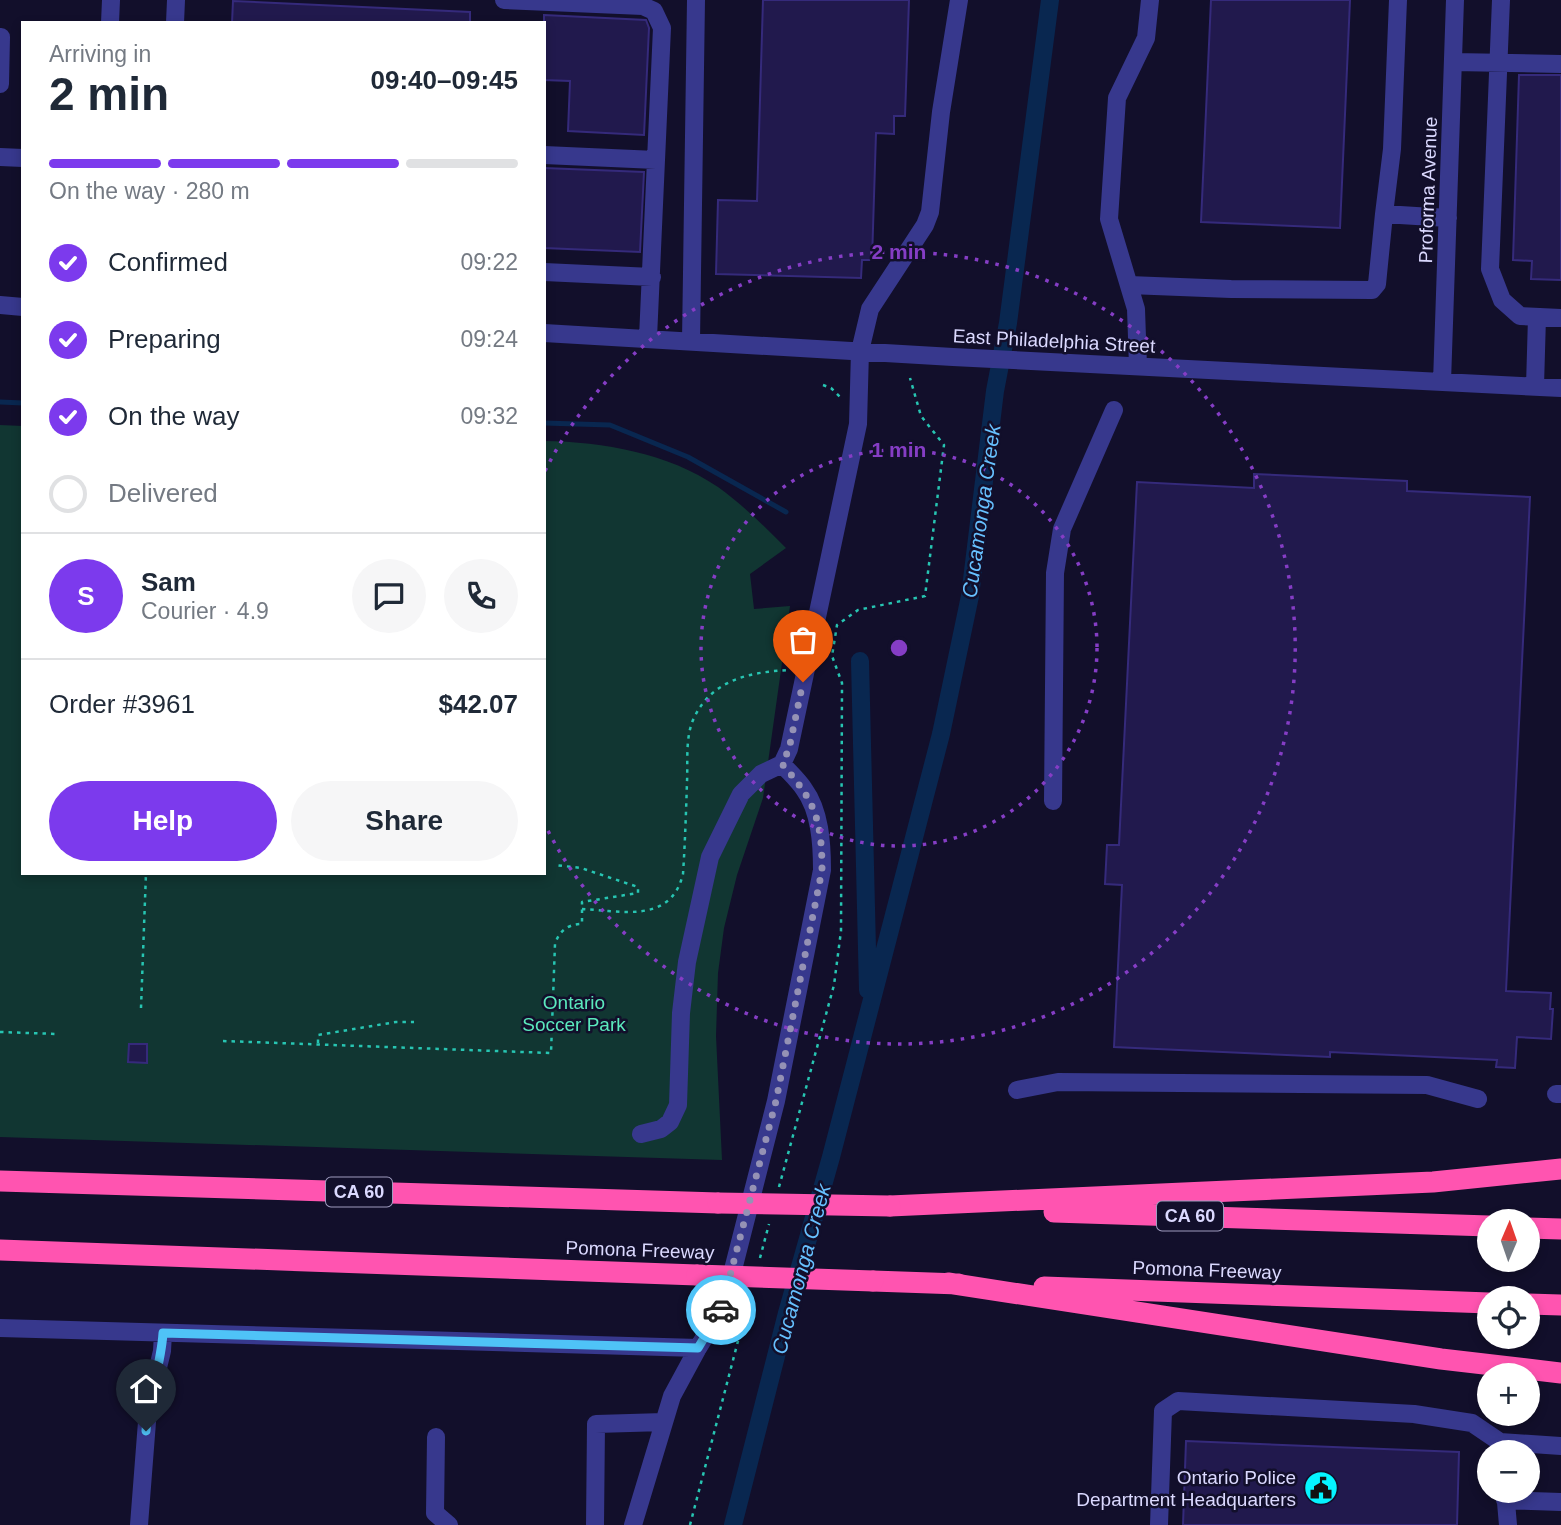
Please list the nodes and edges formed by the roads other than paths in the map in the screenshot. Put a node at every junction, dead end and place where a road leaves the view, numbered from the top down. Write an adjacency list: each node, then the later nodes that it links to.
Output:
1 (111, 0): 10 (street)
2 (176, 0): 11 (street)
3 (504, 0): 20 (street)
4 (696, 0): 32 (street)
5 (959, 0): 33 (street)
6 (1150, 0): 25 (street)
7 (1398, 0): 21 (street)
8 (1455, 0): 13 (street, Proforma Avenue)
9 (1501, 0): 14 (street)
10 (110, 21)
11 (175, 21)
12 (1, 37): 16 (street)
13 (1453, 62): 14 (street); 22 (street, Proforma Avenue)
14 (1499, 63): 15 (street); 28 (street)
15 (1561, 64)
16 (0, 84)
17 (546, 155): 20 (street)
18 (0, 157): 19 (street)
19 (21, 158)
20 (656, 160): 24 (street)
21 (1384, 214): 22 (street); 25 (street)
22 (1448, 218): 35 (street, Proforma Avenue)
23 (546, 272): 24 (street)
24 (652, 277): 31 (street)
25 (1129, 285): 34 (street)
26 (0, 306): 27 (street)
27 (21, 307)
28 (1537, 317): 29 (street); 36 (street)
29 (1561, 318)
30 (546, 333): 31 (street, East Philadelphia Street)
31 (648, 338): 32 (street, East Philadelphia Street)
32 (691, 341): 33 (street, East Philadelphia Street)
33 (860, 351): 34 (street, East Philadelphia Street); 39 (street)
34 (1138, 366): 35 (street, East Philadelphia Street)
35 (1442, 382): 36 (street, East Philadelphia Street)
36 (1535, 386): 37 (street, East Philadelphia Street)
37 (1561, 388)
38 (1114, 410): 40 (street)
39 (782, 764): 43 (street); 57 (street)
40 (1053, 801)
41 (1017, 1090): 42 (street)
42 (1478, 1099)
43 (641, 1134)
44 (1561, 1169): 46 (highway)
45 (0, 1181): 46 (highway, CA 60, bridge)
46 (890, 1206): 47 (highway, CA 60)
47 (1477, 1226)
48 (1540, 1228): 49 (highway)
49 (1561, 1229)
50 (0, 1250): 51 (highway, Pomona Freeway, bridge)
51 (948, 1283): 52 (highway, Pomona Freeway); 58 (highway)
52 (1477, 1303)
53 (1540, 1304): 54 (highway)
54 (1561, 1305)
55 (0, 1328): 56 (street)
56 (163, 1333): 57 (street); 67 (street)
57 (698, 1348): 59 (street)
58 (1561, 1373)
59 (664, 1422): 69 (street); 70 (street)
60 (436, 1437): 68 (street)
61 (1492, 1440): 71 (street)
62 (1540, 1446): 63 (street)
63 (1561, 1446)
64 (1540, 1499): 65 (street)
65 (1561, 1502)
66 (1506, 1503): 72 (street)
67 (139, 1525)
68 (449, 1525)
69 (594, 1525)
70 (633, 1525)
71 (1158, 1525)
72 (1508, 1525)

